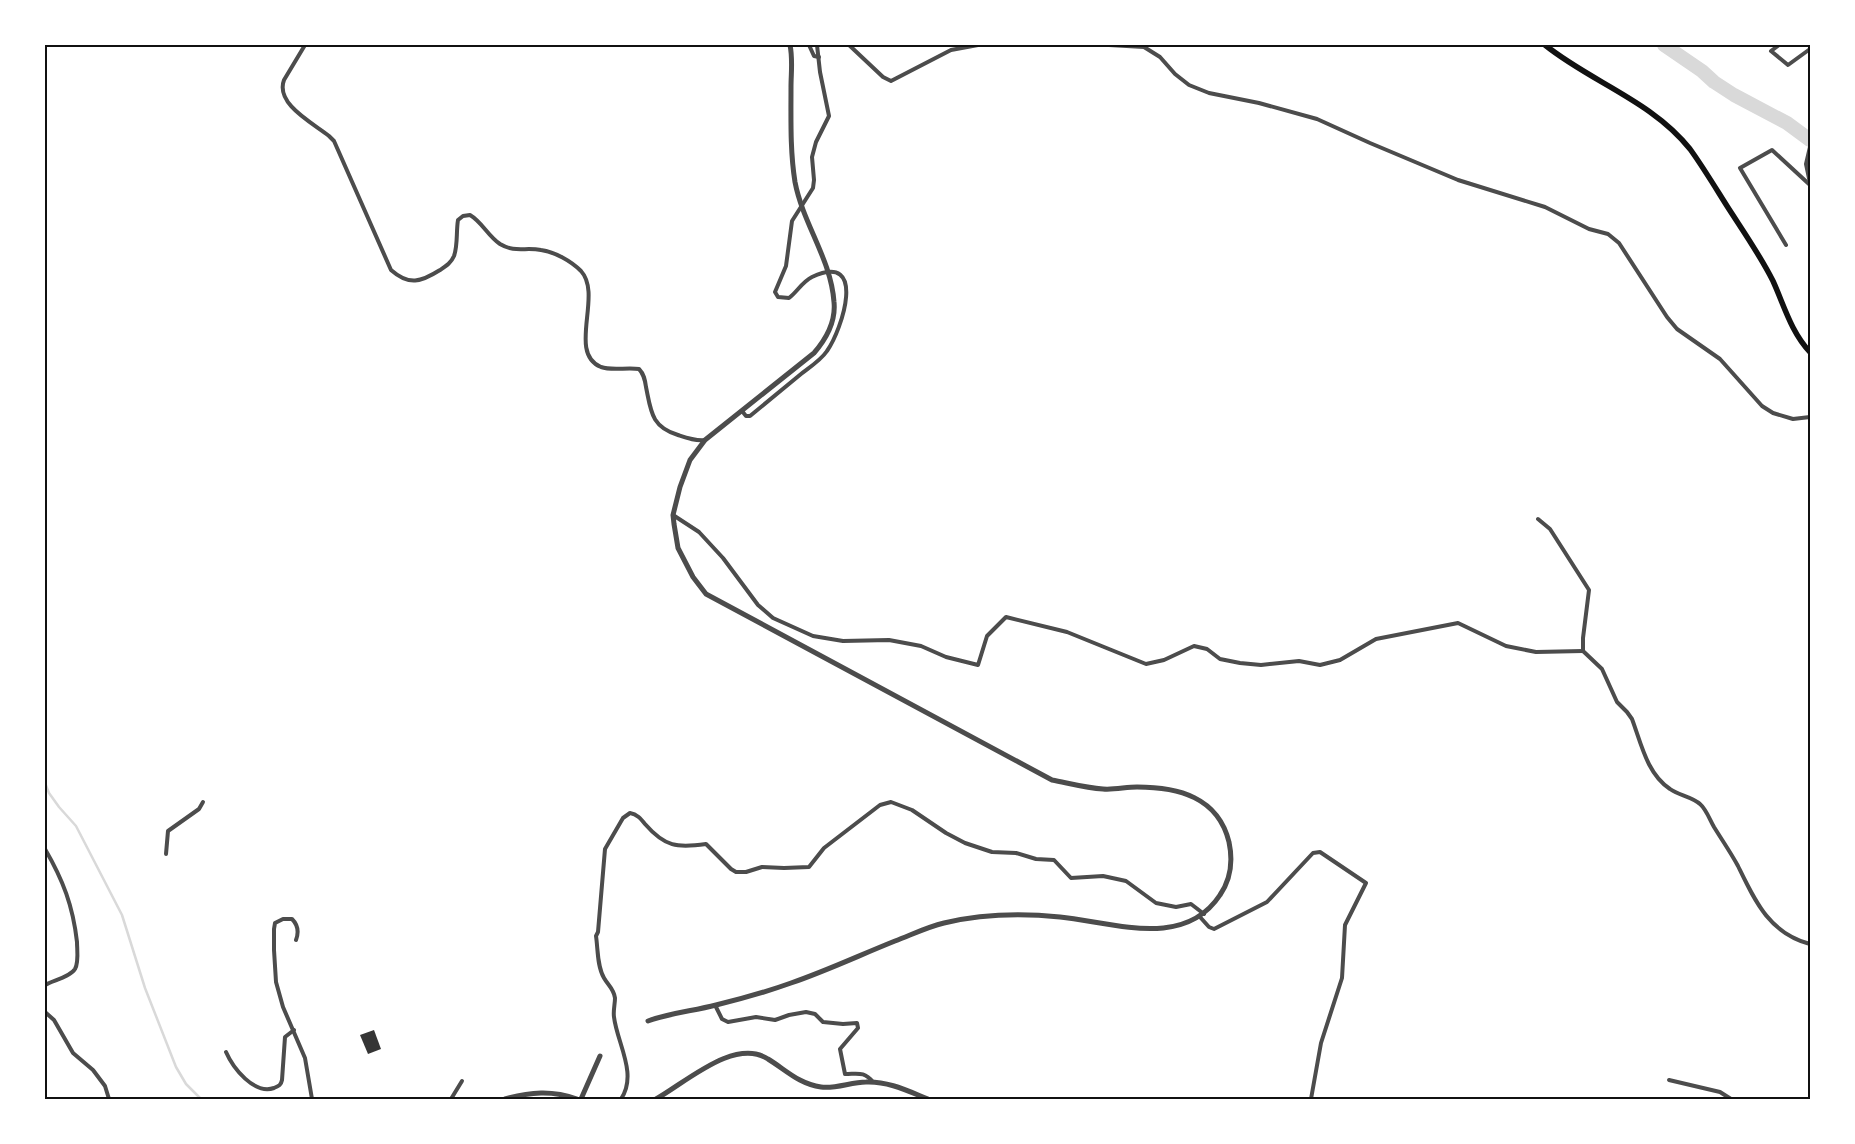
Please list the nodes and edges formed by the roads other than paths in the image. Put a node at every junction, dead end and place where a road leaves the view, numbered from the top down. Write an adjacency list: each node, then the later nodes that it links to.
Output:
1 (305, 45): 19 (street)
2 (790, 45): 15 (street)
3 (809, 45): 11 (street)
4 (817, 45): 11 (street)
5 (849, 45): 6 (street)
6 (978, 45)
7 (1109, 45): 18 (street)
8 (1545, 45): 16 (main road)
9 (1779, 45): 10 (street)
10 (1810, 49)
11 (819, 58): 15 (street)
12 (1809, 149): 13 (street)
13 (1810, 184): 14 (street)
14 (1786, 245)
15 (829, 272): 17 (street); 17 (street)
16 (1810, 352)
17 (742, 411): 19 (street)
18 (1810, 417)
19 (705, 440): 20 (street)
20 (673, 515): 22 (street); 26 (street)
21 (1538, 519): 22 (street)
22 (1583, 651): 28 (street)
23 (204, 802): 25 (street)
24 (45, 849): 29 (street)
25 (166, 854)
26 (1202, 916): 30 (street); 45 (street); 48 (street)
27 (296, 940): 33 (street)
28 (1810, 944)
29 (45, 985)
30 (715, 1005): 32 (street); 38 (street)
31 (45, 1012): 39 (street)
32 (648, 1020)
33 (294, 1030): 34 (street); 40 (street)
34 (226, 1052)
35 (600, 1056): 44 (street)
36 (1669, 1080): 49 (street)
37 (462, 1081): 41 (street)
38 (873, 1082): 46 (street); 47 (street)
39 (109, 1099)
40 (312, 1099)
41 (451, 1099)
42 (505, 1099): 43 (street)
43 (577, 1099)
44 (581, 1099)
45 (621, 1099)
46 (656, 1099)
47 (928, 1099)
48 (1311, 1099)
49 (1731, 1099)

